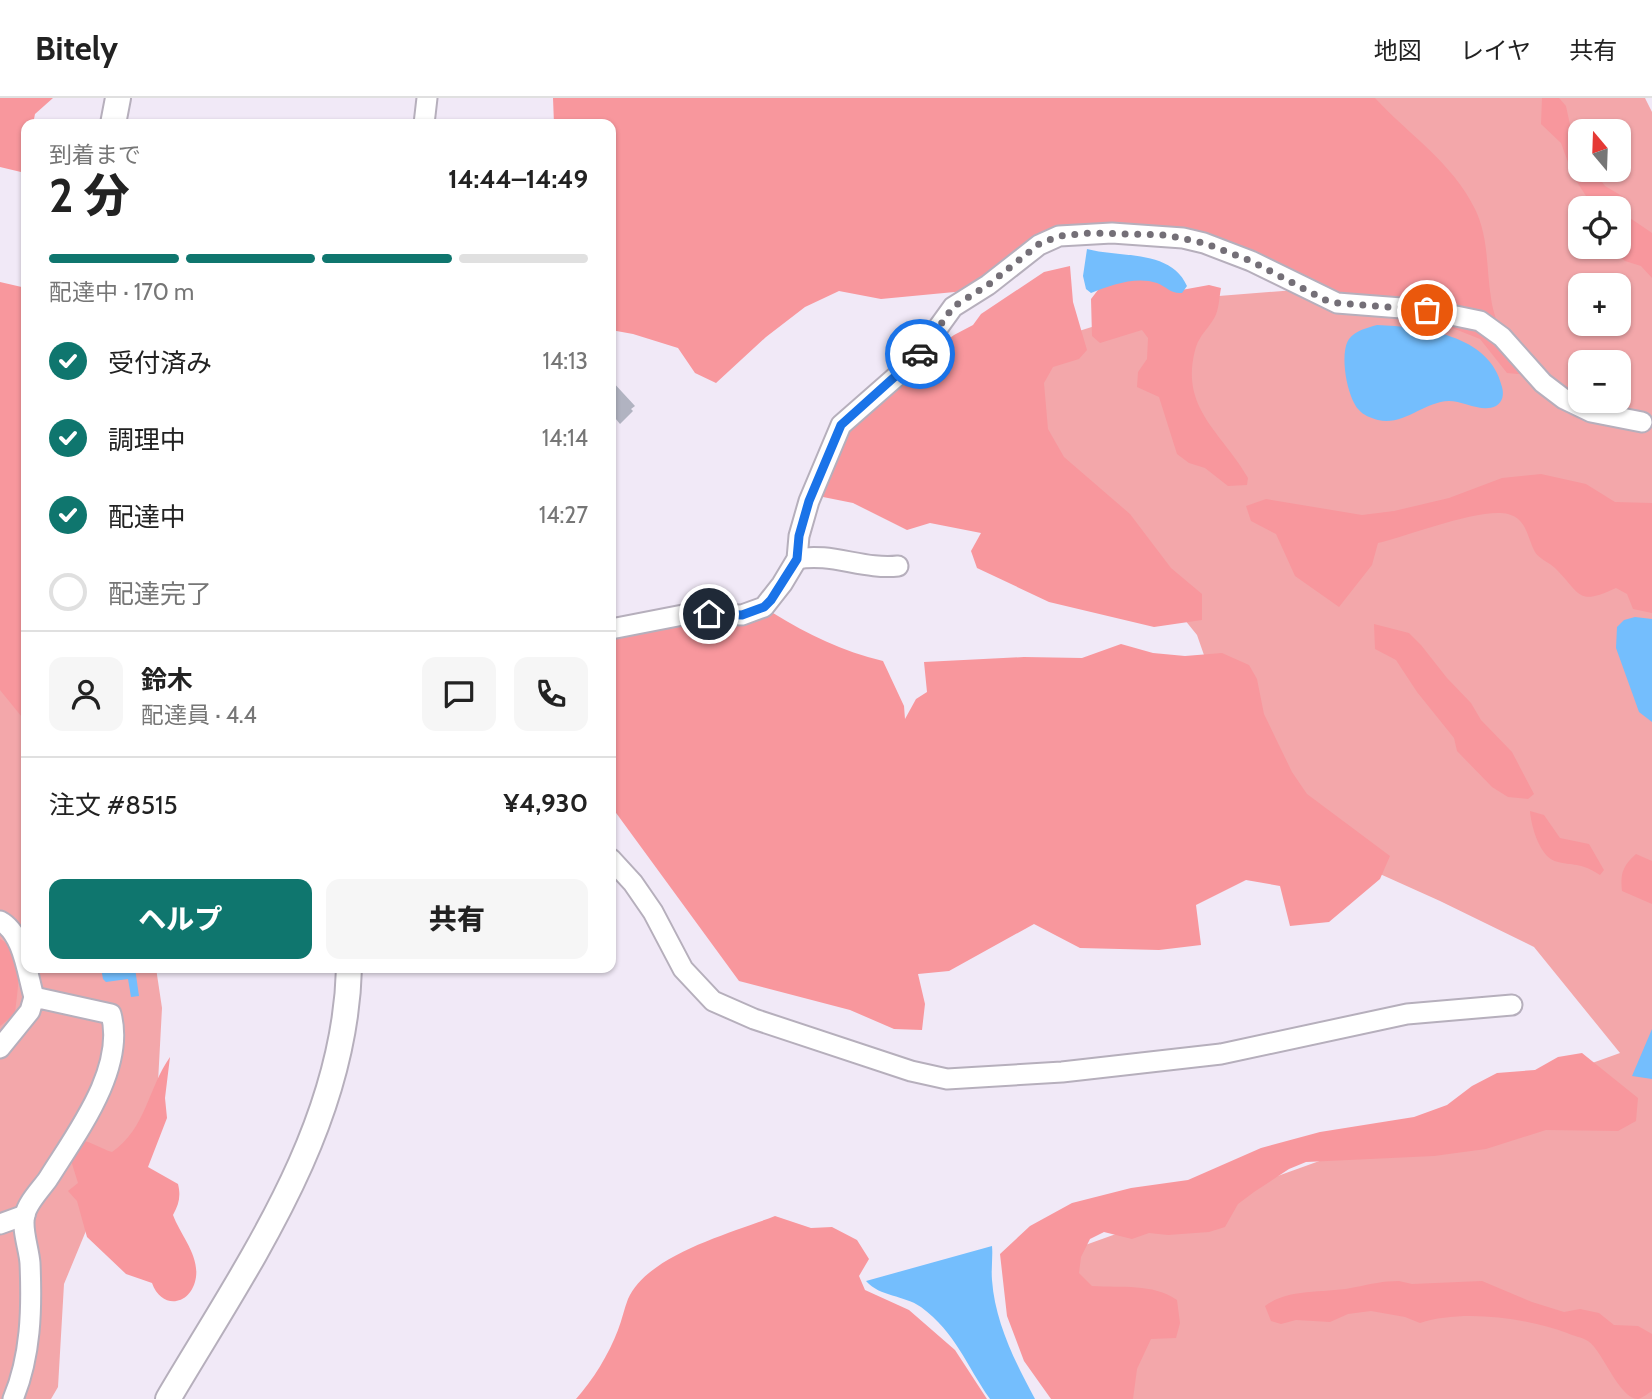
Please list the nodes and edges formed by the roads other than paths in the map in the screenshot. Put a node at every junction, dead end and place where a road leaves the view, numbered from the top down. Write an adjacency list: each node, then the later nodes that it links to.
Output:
1 (118, 98): 3 (main road)
2 (428, 98): 4 (street)
3 (114, 119)
4 (425, 119)
5 (1642, 422): 6 (street)
6 (797, 559): 7 (street); 8 (street)
7 (898, 566)
8 (616, 628)
9 (616, 865): 15 (street)
10 (0, 920): 11 (street)
11 (21, 953)
12 (27, 973): 14 (street)
13 (349, 973): 20 (main road)
14 (34, 997): 16 (street); 17 (street)
15 (1512, 1005)
16 (0, 1048)
17 (25, 1215): 18 (street); 19 (street)
18 (0, 1224)
19 (13, 1399)
20 (168, 1399)

